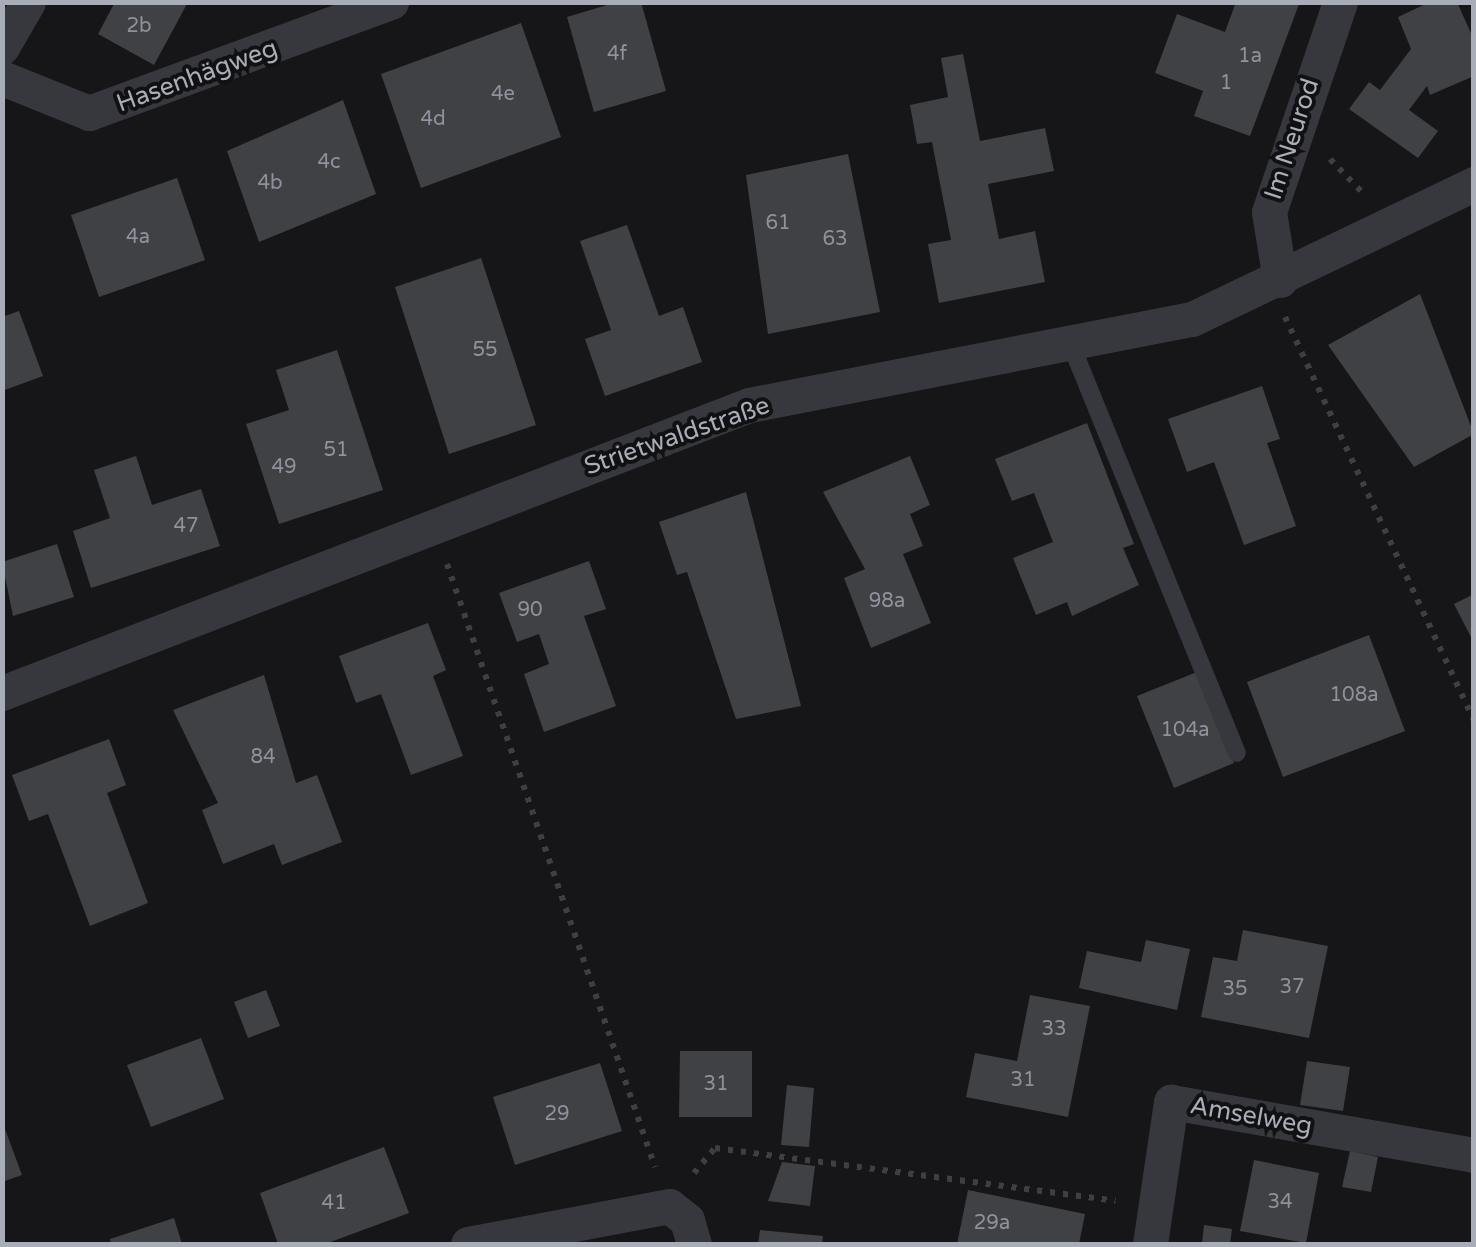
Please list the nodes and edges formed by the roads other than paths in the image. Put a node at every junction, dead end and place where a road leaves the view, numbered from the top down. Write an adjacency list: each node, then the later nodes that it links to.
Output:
1 (28, 2): 4 (street)
2 (392, 2): 5 (street, Hasenhägweg)
3 (1340, 2): 7 (street, Im Neurod)
4 (2, 47)
5 (2, 78)
6 (1474, 184): 7 (street, Strietwaldstraße)
7 (1274, 282): 8 (street, Strietwaldstraße)
8 (1072, 347): 9 (street, Strietwaldstraße); 10 (lane)
9 (2, 693)
10 (1237, 753)
11 (1474, 1154): 14 (street, Amselweg)
12 (468, 1244): 13 (street)
13 (694, 1244)
14 (1150, 1244)

